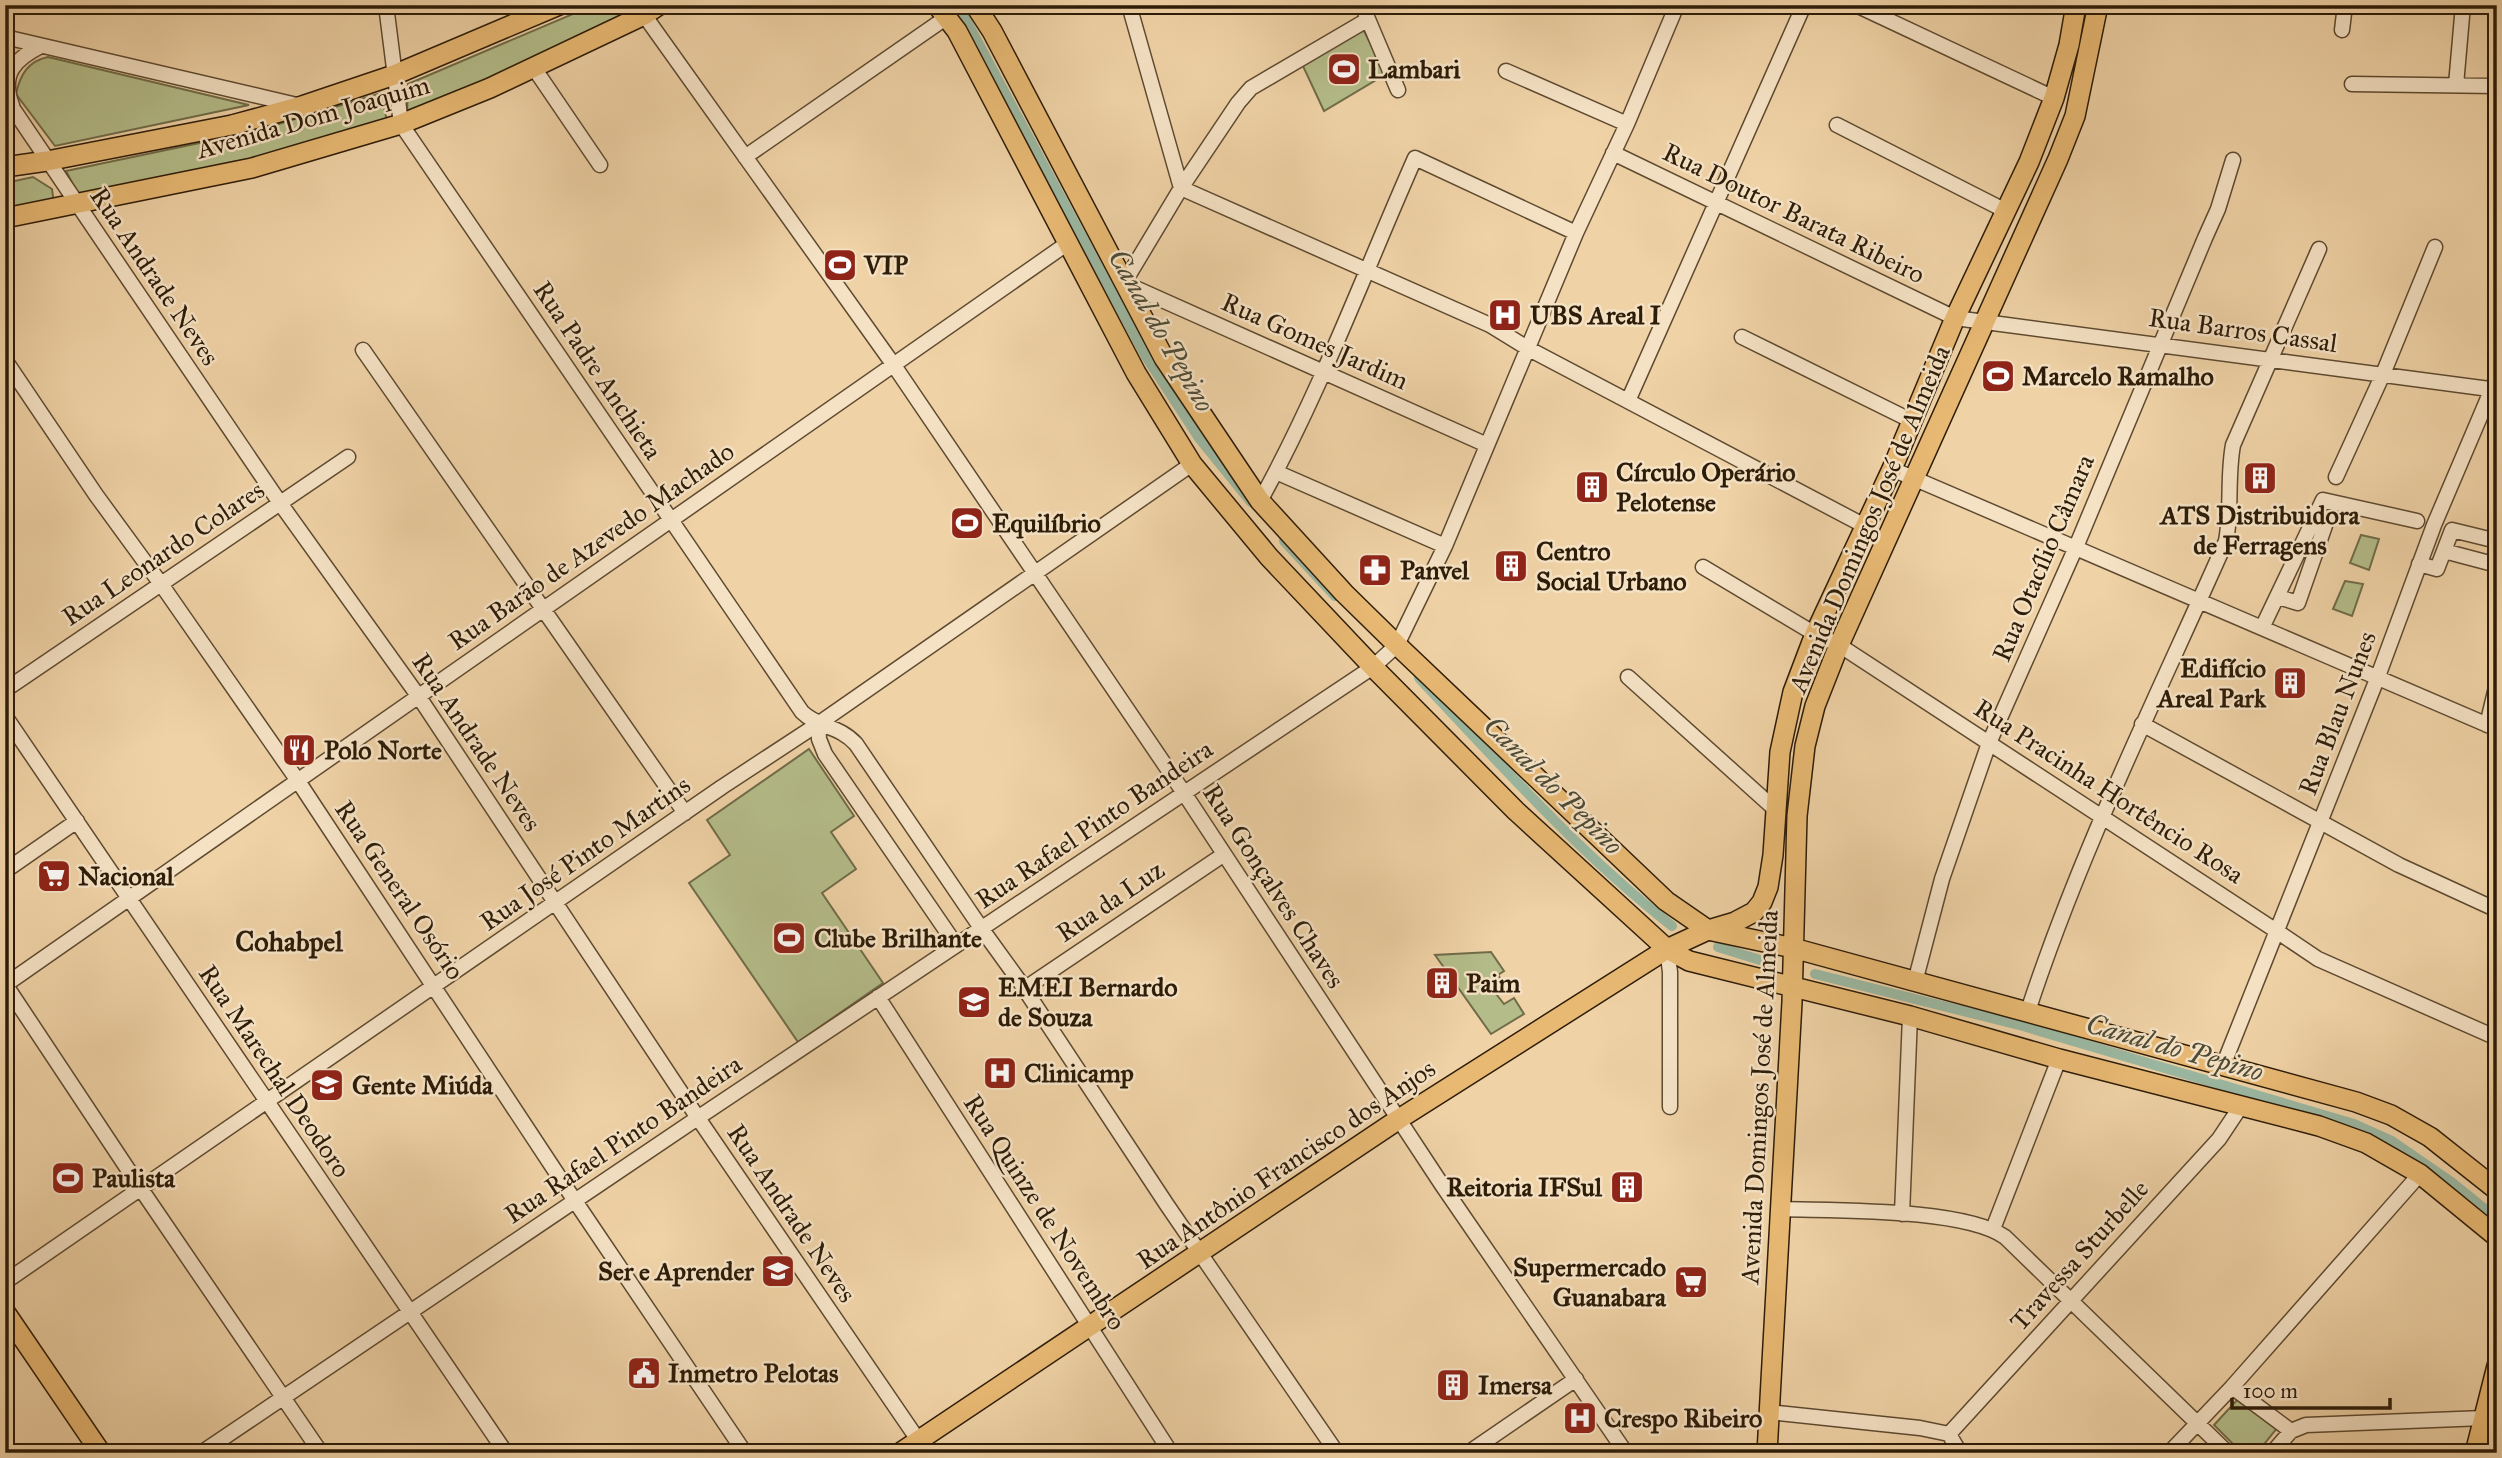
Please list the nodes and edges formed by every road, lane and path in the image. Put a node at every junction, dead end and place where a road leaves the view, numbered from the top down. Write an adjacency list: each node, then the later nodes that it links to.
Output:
1 (386, 5): 22 (street, Rua Padre Anchieta)
2 (559, 5): 22 (main road, Avenida Dom Joaquim)
3 (975, 5): 18 (main road)
4 (1129, 5): 40 (street)
5 (1362, 5): 15 (street)
6 (1676, 5): 32 (street, Rua Rafael Pinto Bandeira)
7 (1804, 5): 42 (street)
8 (1856, 5): 28 (street)
9 (2076, 5): 28 (main road, Avenida Domingos José de Almeida)
10 (2098, 5): 52 (main road, Avenida Domingos José de Almeida)
11 (2345, 5): 16 (street)
12 (2463, 5): 24 (street)
13 (647, 9): 20 (main road, Avenida Dom Joaquim); 35 (street, Rua Gonçalves Chaves)
14 (942, 11): 18 (main road); 35 (street)
15 (1367, 20): 26 (street); 40 (street)
16 (2342, 30)
17 (5, 37): 19 (street)
18 (977, 37): 46 (main road); 50 (main road)
19 (41, 46): 29 (street); 30 (street)
20 (534, 68): 31 (main road, Avenida Dom Joaquim); 38 (street)
21 (1506, 71): 32 (street)
22 (394, 75): 29 (main road, Avenida Dom Joaquim); 31 (street, Rua Padre Anchieta)
23 (2352, 84): 24 (street)
24 (2456, 85): 25 (street)
25 (2497, 86)
26 (1398, 90)
27 (5, 97): 30 (street, Rua Andrade Neves)
28 (2054, 98): 43 (main road, Avenida Domingos José de Almeida)
29 (302, 106): 37 (main road, Avenida Dom Joaquim)
30 (14, 111): 37 (street, Rua Andrade Neves)
31 (401, 124): 41 (main road, Avenida Dom Joaquim); 76 (street, Rua Padre Anchieta)
32 (1627, 124): 34 (street, Rua Rafael Pinto Bandeira)
33 (1837, 125): 43 (street)
34 (1613, 153): 42 (street, Rua Doutor Barata Ribeiro); 45 (street, Rua Rafael Pinto Bandeira)
35 (745, 157): 59 (street, Rua Gonçalves Chaves)
36 (2233, 160): 54 (street, Rua Otacílio Câmara)
37 (47, 161): 39 (main road, Avenida Dom Joaquim); 41 (street, Rua Andrade Neves)
38 (600, 165)
39 (5, 167)
40 (1181, 188): 49 (street); 50 (street)
41 (76, 204): 44 (main road, Avenida Dom Joaquim); 74 (street, Rua Andrade Neves)
42 (1717, 204): 51 (street, Rua Doutor Barata Ribeiro); 64 (street)
43 (2006, 211): 51 (main road, Avenida Domingos José de Almeida)
44 (5, 218)
45 (1576, 233): 49 (street); 55 (street, Rua Rafael Pinto Bandeira)
46 (1068, 243): 59 (street, Rua Barão de Azevedo Machado); 60 (main road)
47 (2435, 247): 62 (street)
48 (2319, 249): 57 (street)
49 (1366, 269): 55 (street); 61 (street)
50 (1124, 283): 60 (main road); 61 (street, Rua Gomes Jardim)
51 (1955, 318): 52 (street, Rua Doutor Barata Ribeiro); 65 (main road, Avenida Domingos José de Almeida)
52 (1983, 321): 54 (street, Rua Barros Cassal); 71 (main road, Avenida Domingos José de Almeida)
53 (1742, 337): 65 (street)
54 (2160, 344): 57 (street, Rua Barros Cassal); 81 (street, Rua Otacílio Câmara)
55 (1529, 349): 64 (street); 66 (street, Rua Rafael Pinto Bandeira)
56 (363, 350): 90 (street)
57 (2272, 358): 62 (street, Rua Barros Cassal); 89 (street)
58 (5, 360): 87 (street, Rua General Osório)
59 (893, 364): 76 (street, Rua Barão de Azevedo Machado); 86 (street, Rua Gonçalves Chaves)
60 (1150, 366): 68 (main road); 73 (main road)
61 (1322, 371): 66 (street, Rua Gomes Jardim); 70 (street)
62 (2383, 374): 63 (street, Rua Barros Cassal); 72 (street)
63 (2495, 385): 83 (street, Rua Blau Nunes)
64 (1628, 401): 78 (street)
65 (1912, 421): 69 (main road, Avenida Domingos José de Almeida)
66 (1487, 445): 80 (street, Rua Rafael Pinto Bandeira)
67 (348, 457): 74 (street, Rua Leonardo Colares)
68 (1192, 464): 86 (street, Rua José Pinto Martins); 95 (main road)
69 (1892, 469): 71 (street); 78 (main road, Avenida Domingos José de Almeida)
70 (1276, 471): 73 (street); 80 (street)
71 (1914, 477): 81 (street); 94 (main road, Avenida Domingos José de Almeida)
72 (2336, 477)
73 (1260, 501): 93 (main road)
74 (280, 503): 87 (street, Rua Leonardo Colares); 100 (street, Rua Andrade Neves)
75 (2315, 516): 77 (street); 88 (street); 88 (street)
76 (670, 520): 90 (street, Rua Barão de Azevedo Machado); 102 (street, Rua Padre Anchieta)
77 (2417, 521)
78 (1864, 526): 92 (main road, Avenida Domingos José de Almeida)
79 (2497, 541): 82 (street)
80 (1445, 546): 93 (street, Rua Rafael Pinto Bandeira)
81 (2076, 547): 89 (street); 106 (street, Rua Otacílio Câmara)
82 (2444, 551): 83 (street); 84 (street)
83 (2419, 564): 97 (street, Rua Blau Nunes)
84 (2497, 565)
85 (1703, 567): 92 (street, Rua Pracinha Hortêncio Rosa)
86 (1034, 572): 102 (street, Rua José Pinto Martins); 109 (street, Rua Gonçalves Chaves)
87 (162, 584): 99 (street, Rua Leonardo Colares); 108 (street, Rua General Osório)
88 (2278, 597): 91 (street)
89 (2200, 600): 91 (street); 103 (street)
90 (545, 608): 100 (street, Rua Barão de Azevedo Machado); 111 (street)
91 (2262, 628): 97 (street)
92 (1815, 634): 94 (street, Rua Pracinha Hortêncio Rosa); 110 (main road, Avenida Domingos José de Almeida)
93 (1396, 645): 95 (street, Rua Rafael Pinto Bandeira); 121 (main road)
94 (1839, 645): 106 (street, Rua Pracinha Hortêncio Rosa); 124 (main road, Avenida Domingos José de Almeida)
95 (1373, 667): 109 (street, Rua Rafael Pinto Bandeira); 125 (main road)
96 (1628, 677): 110 (street)
97 (2377, 679): 104 (street); 114 (street, Rua Blau Nunes)
98 (2497, 683): 104 (street)
99 (5, 690)
100 (419, 697): 108 (street, Rua Barão de Azevedo Machado); 118 (street, Rua Andrade Neves)
101 (5, 716): 113 (street, Rua Marechal Deodoro)
102 (818, 724): 105 (street); 107 (street); 111 (street, Rua José Pinto Martins)
103 (2142, 724): 112 (street); 114 (street)
104 (2492, 727)
105 (850, 737): 107 (street); 120 (street)
106 (1989, 743): 112 (street, Rua Pracinha Hortêncio Rosa); 126 (street, Rua Otacílio Câmara)
107 (825, 754): 123 (street)
108 (298, 781): 117 (street, Rua Barão de Azevedo Machado); 128 (street, Rua General Osório)
109 (1184, 793): 115 (street, Rua Gonçalves Chaves); 120 (street, Rua Rafael Pinto Bandeira)
110 (1776, 811): 121 (main road, Avenida Domingos José de Almeida)
111 (685, 813): 118 (street, Rua José Pinto Martins)
112 (2104, 816): 122 (street, Rua Pracinha Hortêncio Rosa); 132 (street)
113 (77, 821): 116 (street); 117 (street, Rua Marechal Deodoro)
114 (2321, 824): 119 (street); 122 (street, Rua Blau Nunes)
115 (1223, 855): 130 (street, Rua da Luz); 141 (street, Rua Gonçalves Chaves)
116 (5, 871)
117 (131, 898): 127 (street, Rua Barão de Azevedo Machado); 137 (street, Rua Marechal Deodoro)
118 (555, 903): 128 (street, Rua José Pinto Martins); 140 (street, Rua Andrade Neves)
119 (2497, 910)
120 (981, 928): 123 (street, Rua Rafael Pinto Bandeira); 130 (street)
121 (1708, 930): 124 (main road); 125 (main road, Rua Antônio Francisco dos Anjos)
122 (2278, 932): 134 (street, Rua Pracinha Hortêncio Rosa); 136 (street, Rua Blau Nunes)
123 (956, 945): 131 (street, Rua Rafael Pinto Bandeira)
124 (1793, 948): 126 (main road); 129 (main road, Avenida Domingos José de Almeida)
125 (1667, 949): 129 (main road); 139 (street); 141 (main road, Rua Antônio Francisco dos Anjos)
126 (1915, 982): 132 (main road)
127 (5, 984): 143 (street)
128 (434, 986): 137 (street, Rua José Pinto Martins); 145 (street, Rua General Osório)
129 (1793, 988): 133 (main road); 146 (main road, Avenida Domingos José de Almeida)
130 (1024, 989): 150 (street)
131 (878, 997): 140 (street, Rua Rafael Pinto Bandeira); 155 (street, Rua Quinze de Novembro)
132 (2027, 1014): 136 (main road)
133 (1910, 1016): 135 (main road); 147 (street)
134 (2497, 1038)
135 (2059, 1059): 138 (main road); 148 (street)
136 (2223, 1066): 144 (main road)
137 (266, 1102): 143 (street, Rua José Pinto Martins); 154 (street, Rua Marechal Deodoro)
138 (2241, 1106): 142 (main road); 152 (street, Travessa Sturbelle)
139 (1670, 1107)
140 (698, 1118): 145 (street, Rua Rafael Pinto Bandeira); 165 (street, Rua Andrade Neves)
141 (1399, 1119): 150 (main road, Rua Antônio Francisco dos Anjos); 157 (street, Rua Gonçalves Chaves)
142 (2420, 1174): 149 (main road); 158 (street)
143 (141, 1189): 151 (street, Rua José Pinto Martins); 159 (street)
144 (2497, 1190)
145 (575, 1201): 154 (street, Rua Rafael Pinto Bandeira); 171 (street, Rua General Osório)
146 (1781, 1209): 147 (street); 160 (main road, Avenida Domingos José de Almeida)
147 (1902, 1214): 148 (street)
148 (1993, 1229): 152 (street)
149 (2497, 1237)
150 (1200, 1252): 155 (main road, Rua Antônio Francisco dos Anjos); 174 (street)
151 (5, 1282)
152 (2071, 1301): 162 (street); 164 (street, Travessa Sturbelle)
153 (5, 1312): 167 (main road)
154 (409, 1313): 159 (street, Rua Rafael Pinto Bandeira); 170 (street, Rua Marechal Deodoro)
155 (1089, 1326): 165 (main road, Rua Antônio Francisco dos Anjos); 173 (street, Rua Quinze de Novembro)
156 (2497, 1366): 161 (main road)
157 (1576, 1379): 175 (street); 176 (street, Rua Gonçalves Chaves)
158 (2232, 1387): 162 (street); 163 (street)
159 (284, 1397): 168 (street, Rua Rafael Pinto Bandeira); 169 (street)
160 (1769, 1412): 164 (street); 177 (main road, Avenida Domingos José de Almeida)
161 (2484, 1418): 163 (street); 166 (main road)
162 (2197, 1422): 179 (street); 180 (street)
163 (2291, 1431): 181 (street)
164 (1949, 1434): 178 (street)
165 (922, 1447): 172 (main road, Rua Antônio Francisco dos Anjos)
166 (2476, 1451)
167 (101, 1453)
168 (201, 1453)
169 (321, 1453)
170 (506, 1453)
171 (745, 1453)
172 (900, 1453)
173 (1171, 1453)
174 (1337, 1453)
175 (1468, 1453)
176 (1626, 1453)
177 (1767, 1453)
178 (1960, 1453)
179 (2169, 1453)
180 (2228, 1453)
181 (2272, 1453)

